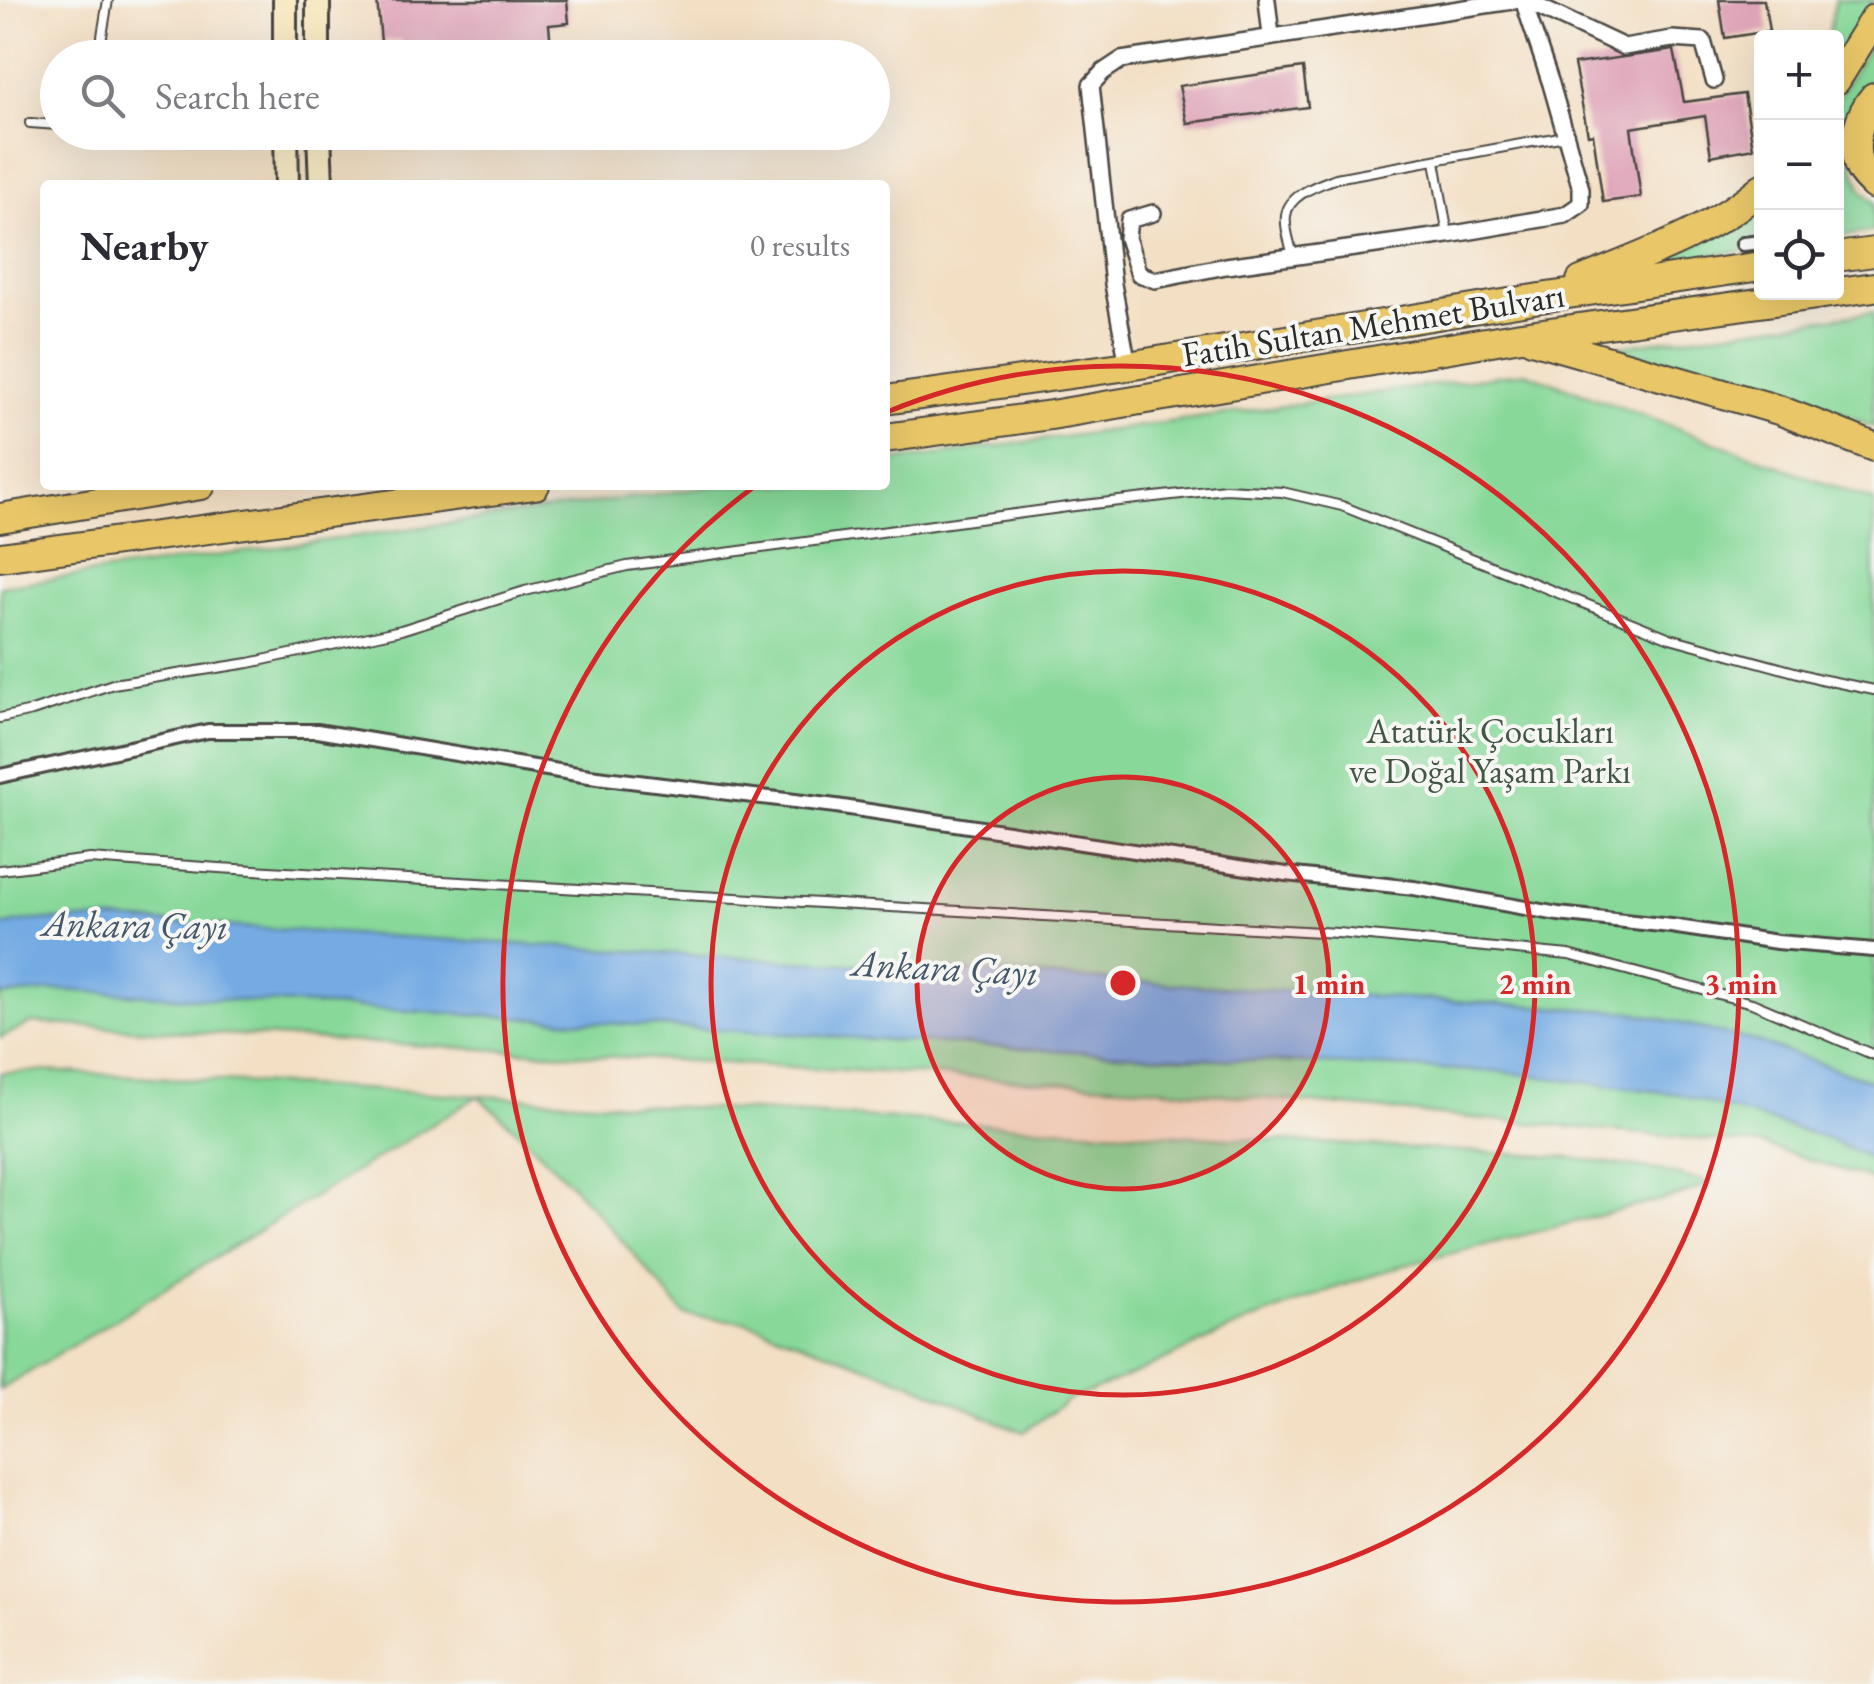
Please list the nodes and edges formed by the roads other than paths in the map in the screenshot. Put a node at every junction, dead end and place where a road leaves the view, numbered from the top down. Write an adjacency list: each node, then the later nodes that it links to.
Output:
1 (108, 0): 7 (lane)
2 (285, 0): 9 (main road)
3 (318, 0): 10 (main road)
4 (1267, 0): 8 (street)
5 (1522, 0): 8 (street); 12 (street); 16 (street)
6 (1874, 19): 11 (highway)
7 (102, 36)
8 (1271, 36): 35 (street)
9 (286, 40)
10 (318, 40)
11 (1844, 67)
12 (1714, 80)
13 (1874, 97): 22 (highway)
14 (30, 123): 15 (lane)
15 (40, 124)
16 (1564, 136): 19 (lane); 25 (street)
17 (287, 150): 20 (main road)
18 (319, 150): 21 (main road)
19 (1434, 160): 25 (lane); 30 (lane)
20 (288, 180)
21 (321, 180)
22 (1874, 185)
23 (1754, 194): 33 (highway)
24 (1153, 213): 30 (street)
25 (1448, 235): 30 (street)
26 (1754, 243): 27 (street)
27 (1743, 244)
28 (1874, 252): 29 (highway)
29 (1844, 256)
30 (1293, 257)
31 (1754, 267): 33 (highway, Fatih Sultan Mehmet Bulvarı)
32 (1874, 287): 34 (highway, Fatih Sultan Mehmet Bulvarı)
33 (1540, 298): 35 (highway, Fatih Sultan Mehmet Bulvarı)
34 (1521, 336): 37 (highway, Fatih Sultan Mehmet Bulvarı); 38 (highway)
35 (1128, 366): 36 (highway, Fatih Sultan Mehmet Bulvarı)
36 (890, 399)
37 (890, 437)
38 (1874, 447)
39 (170, 490): 41 (highway)
40 (497, 490): 42 (highway)
41 (0, 518)
42 (0, 557)
43 (1874, 690): 44 (lane)
44 (0, 718)
45 (0, 776): 47 (street)
46 (0, 870): 48 (lane)
47 (1874, 950)
48 (1874, 1055)

